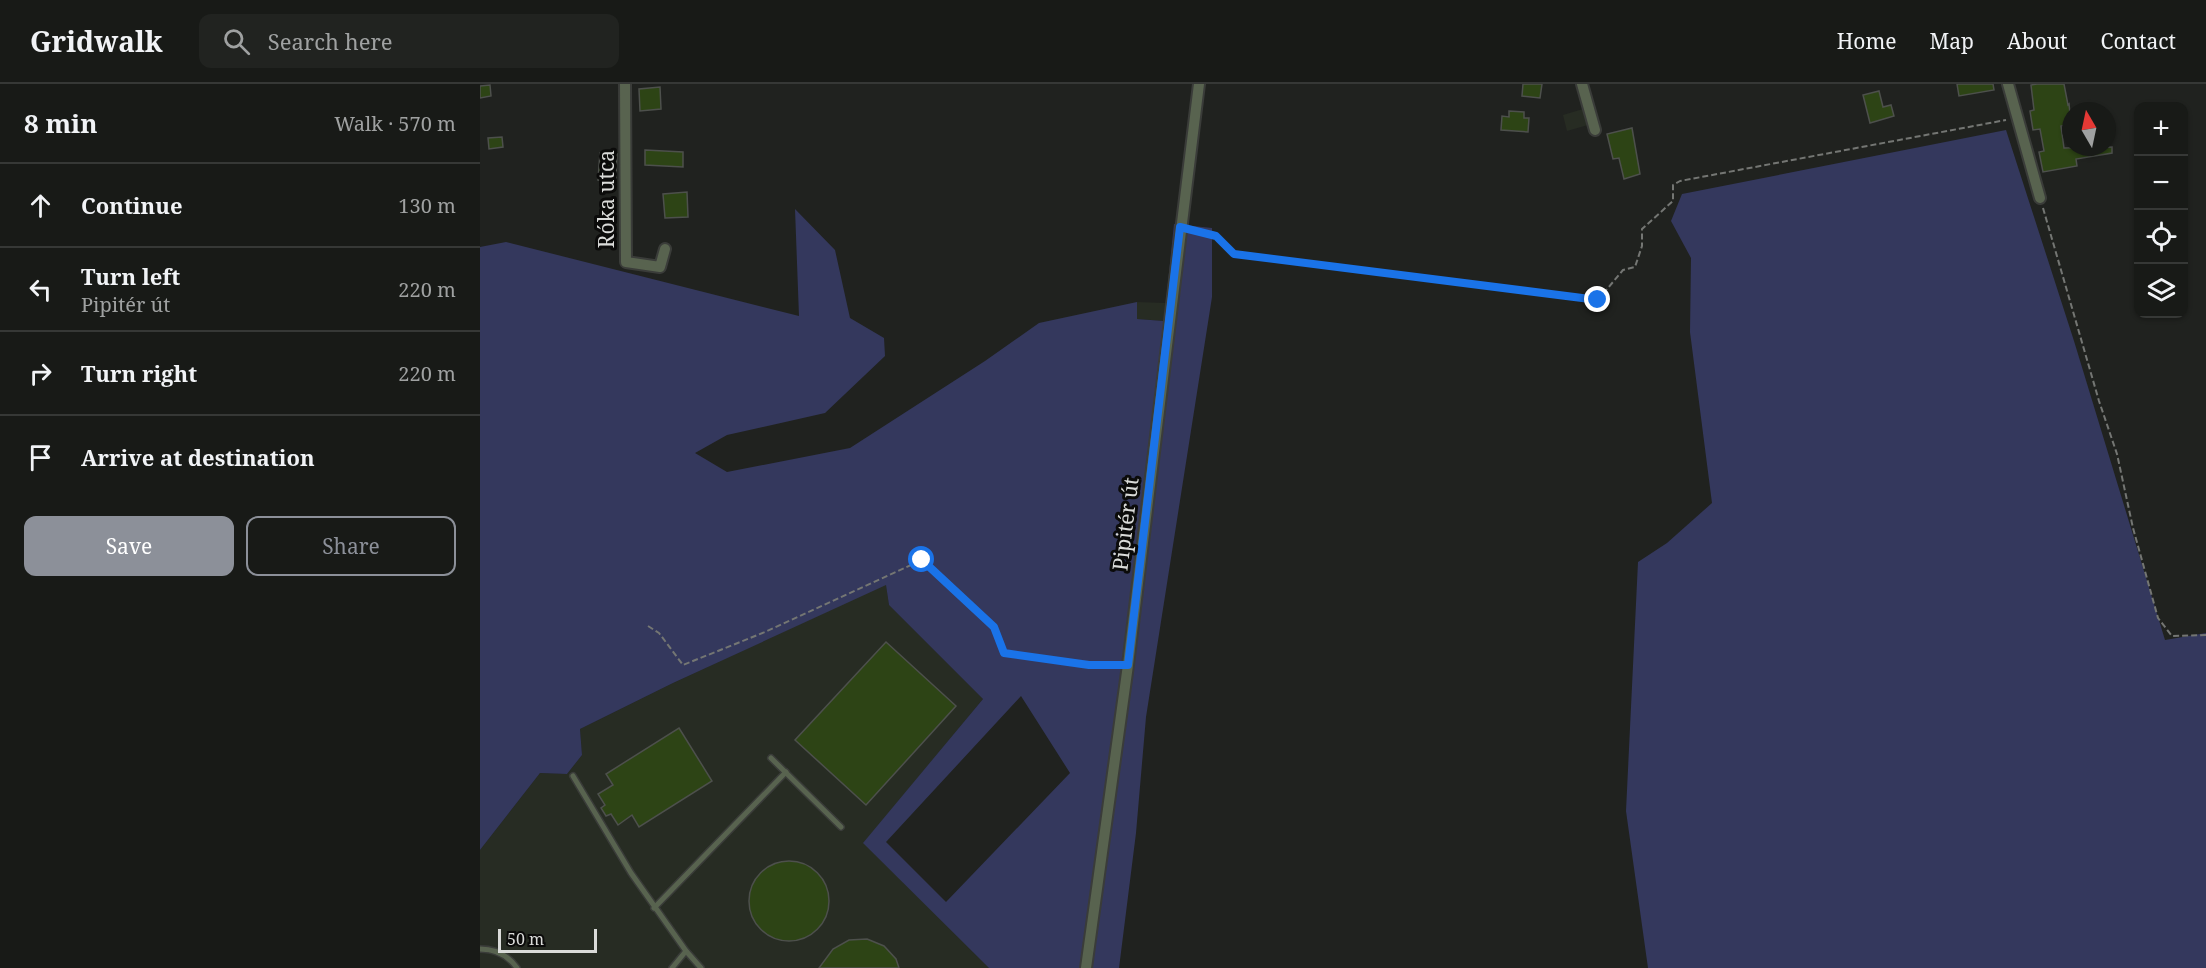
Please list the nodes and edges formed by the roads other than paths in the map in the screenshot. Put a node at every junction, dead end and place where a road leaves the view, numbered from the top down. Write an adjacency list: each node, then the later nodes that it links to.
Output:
1 (625, 84): 7 (street, Róka utca)
2 (1199, 84): 18 (street, Pipitér út)
3 (1582, 84): 5 (street)
4 (2008, 84): 6 (street)
5 (1595, 130)
6 (2040, 198)
7 (665, 249)
8 (771, 758): 9 (lane)
9 (786, 772): 11 (lane); 12 (lane)
10 (573, 776): 12 (lane)
11 (841, 826)
12 (654, 908): 14 (lane)
13 (480, 949): 15 (lane)
14 (686, 951): 16 (lane); 17 (lane)
15 (517, 968)
16 (672, 968)
17 (701, 968)
18 (1086, 968)

